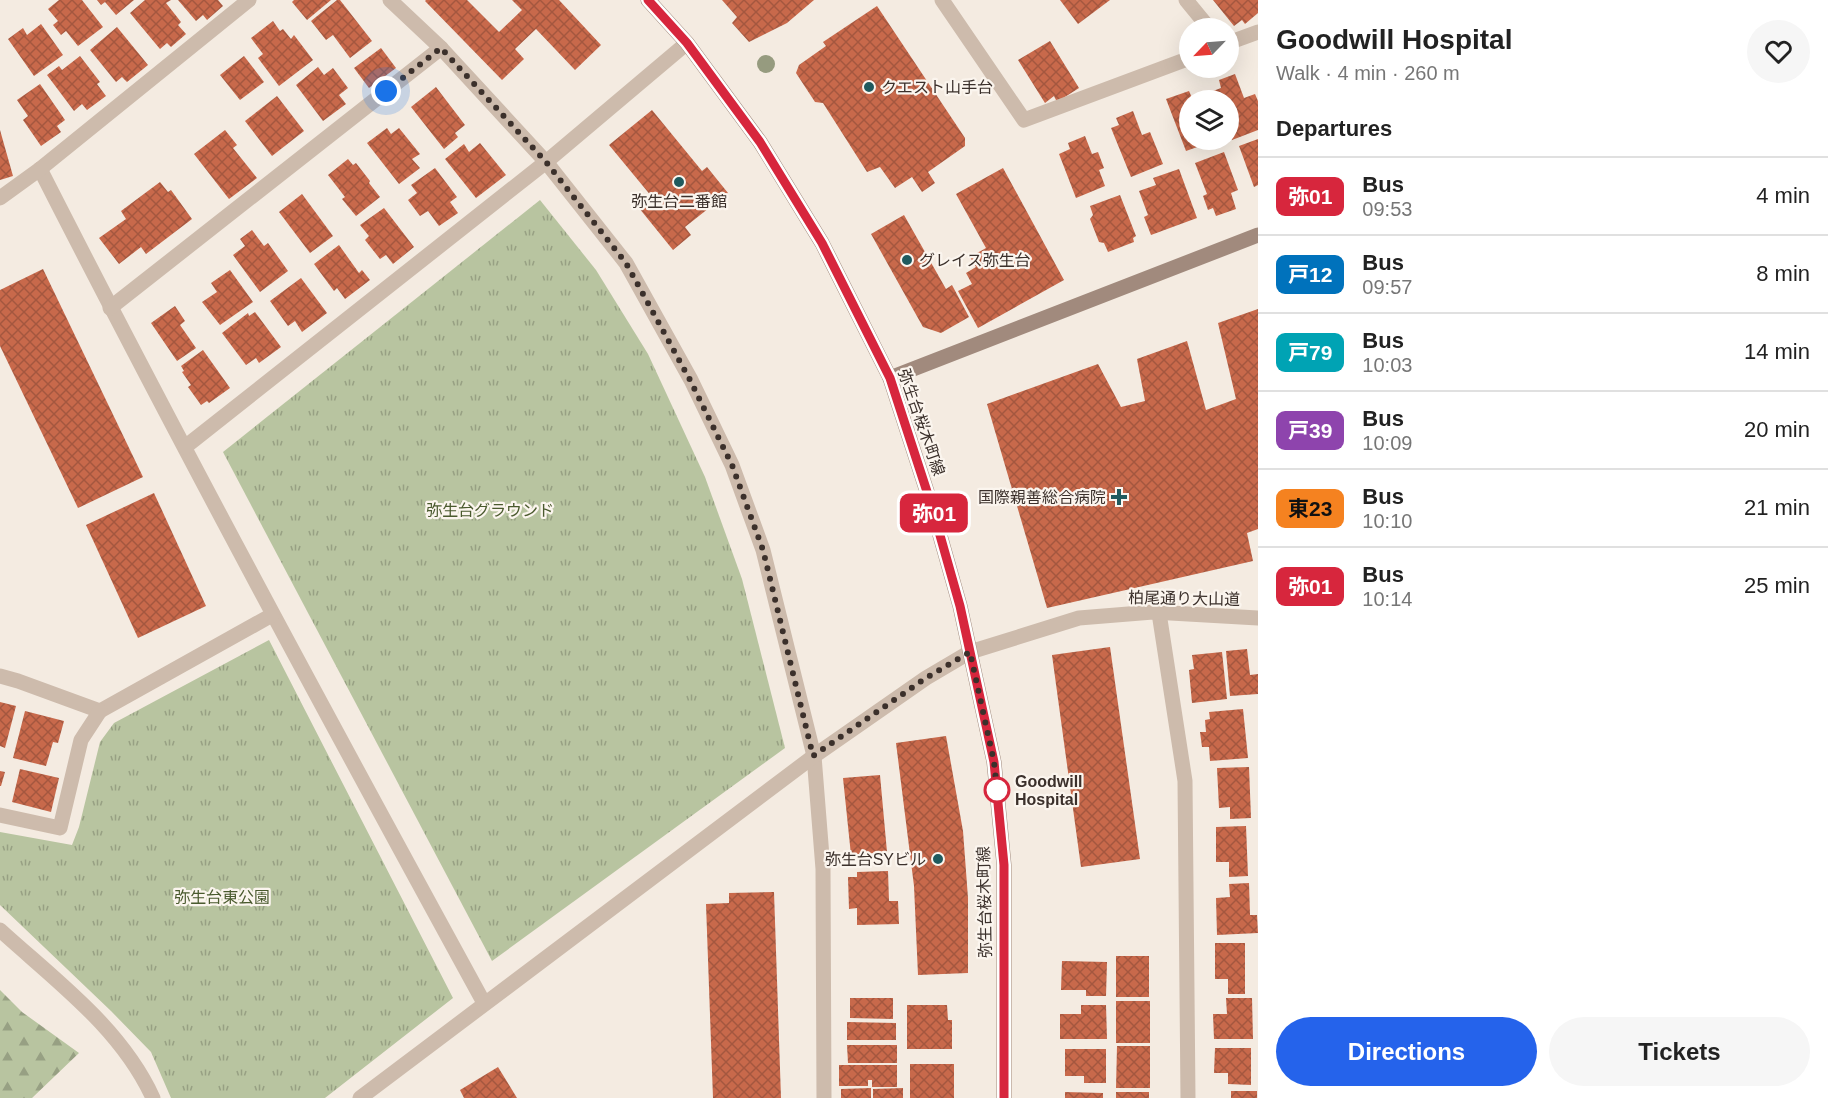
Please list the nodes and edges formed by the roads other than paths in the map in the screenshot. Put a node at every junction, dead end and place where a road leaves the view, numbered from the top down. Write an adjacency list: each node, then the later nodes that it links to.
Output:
1 (249, 0): 13 (street)
2 (390, 0): 10 (street)
3 (648, 0): 9 (main road, 弥生台桜木町線)
4 (942, 0): 11 (street)
5 (1186, 0): 6 (street)
6 (1201, 18)
7 (1258, 32): 8 (street)
8 (1239, 39)
9 (687, 43): 12 (street); 17 (main road, 弥生台桜木町線)
10 (441, 48): 12 (street); 16 (street)
11 (1179, 62)
12 (546, 162): 18 (street); 25 (street)
13 (40, 169): 14 (street); 16 (street)
14 (0, 198)
15 (1258, 235): 17 (main road)
16 (110, 308): 18 (street)
17 (890, 378): 22 (main road, 弥生台桜木町線)
18 (184, 447): 20 (street)
19 (1159, 613): 21 (street, 柏尾通り大山道); 22 (street, 柏尾通り大山道); 33 (street)
20 (272, 615): 24 (street); 28 (street)
21 (1258, 618)
22 (970, 652): 25 (street, 柏尾通り大山道); 32 (main road, 弥生台桜木町線)
23 (0, 676): 24 (street)
24 (100, 711): 26 (street)
25 (813, 756): 28 (street, 柏尾通り大山道); 31 (street)
26 (0, 815)
27 (0, 930): 29 (street)
28 (484, 1003): 30 (street, 柏尾通り大山道)
29 (153, 1098)
30 (360, 1098)
31 (824, 1098)
32 (1004, 1098)
33 (1188, 1098)

